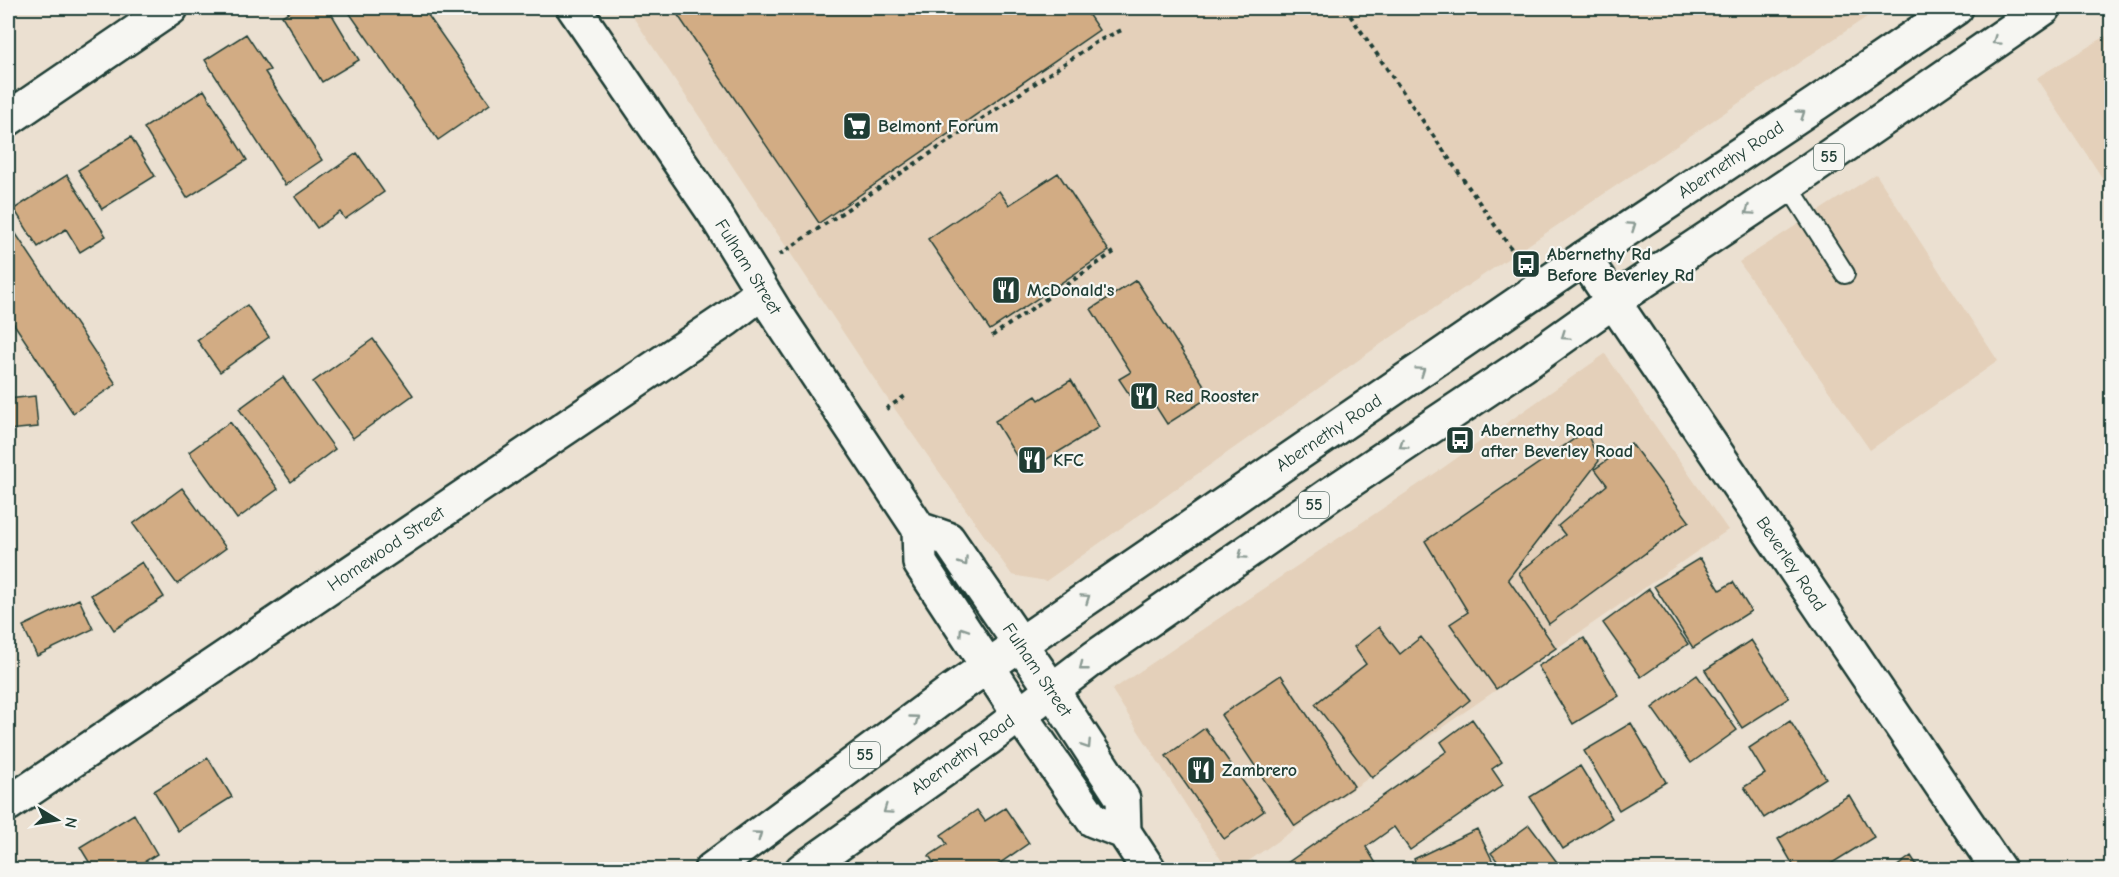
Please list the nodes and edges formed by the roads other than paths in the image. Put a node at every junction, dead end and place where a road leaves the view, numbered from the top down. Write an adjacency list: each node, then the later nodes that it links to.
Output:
1 (171, 8): 5 (street)
2 (574, 8): 9 (street, Fulham Street)
3 (1956, 8): 7 (street, Abernethy Road / 55, one-way to 3)
4 (2044, 8): 6 (street, Abernethy Road / 55, one-way to 6)
5 (8, 119)
6 (1788, 185): 8 (lane); 10 (street, Abernethy Road / 55, one-way to 10)
7 (1584, 258): 10 (street, Beverley Road); 12 (street, Abernethy Road / 55, one-way to 7)
8 (1845, 274)
9 (762, 292): 11 (street, Fulham Street); 16 (street, Homewood Street)
10 (1612, 302): 14 (street, Abernethy Road / 55, one-way to 14); 21 (street, Beverley Road)
11 (920, 529): 12 (street, Fulham Street, one-way to 12); 13 (street, one-way to 11)
12 (1020, 643): 13 (street, Abernethy Road / 55); 14 (street, Fulham Street)
13 (987, 667): 15 (street); 18 (street, Abernethy Road / 55, one-way to 13)
14 (1052, 690): 15 (street, Abernethy Road / 55); 17 (street, Fulham Street, one-way to 17)
15 (1019, 714): 17 (street); 19 (street, Abernethy Road / 55, one-way to 19)
16 (8, 804)
17 (1124, 832): 20 (street)
18 (711, 870)
19 (802, 870)
20 (1149, 870)
21 (1999, 870)

